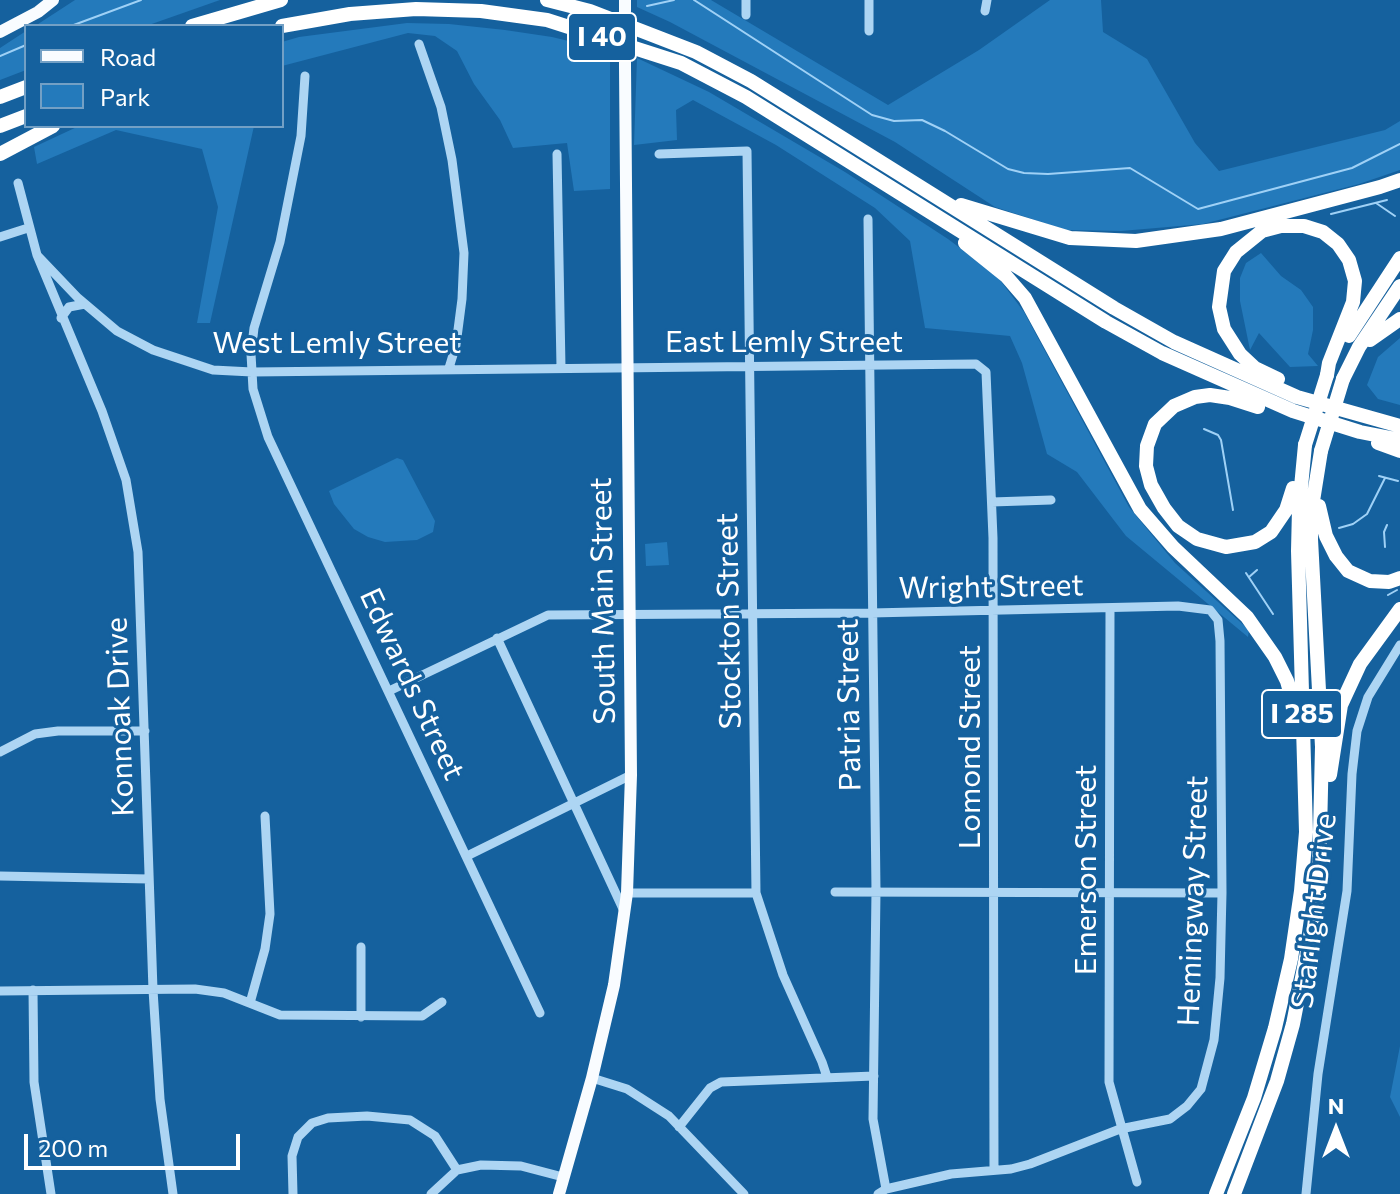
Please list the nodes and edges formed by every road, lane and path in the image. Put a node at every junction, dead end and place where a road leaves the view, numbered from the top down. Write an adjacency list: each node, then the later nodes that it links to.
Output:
1 (53, 0): 13 (main road)
2 (281, 0): 10 (highway)
3 (547, 0): 27 (highway, I 40)
4 (625, 0): 42 (main road, South Main Street, bridge)
5 (746, 0): 9 (street)
6 (869, 0): 12 (street)
7 (987, 0): 8 (street)
8 (985, 11)
9 (746, 15)
10 (199, 24)
11 (284, 26): 26 (highway, I 40)
12 (869, 31)
13 (0, 32)
14 (419, 44): 43 (street)
15 (305, 76): 44 (street, Edwards Street)
16 (24, 88): 17 (highway)
17 (0, 97)
18 (24, 117): 19 (highway)
19 (0, 126)
20 (49, 128): 21 (highway)
21 (0, 154)
22 (557, 154): 41 (street)
23 (659, 154): 39 (street, Stockton Street)
24 (1400, 180): 27 (highway)
25 (18, 183): 29 (street, Konnoak Drive)
26 (889, 185): 47 (highway, I 40); 72 (highway)
27 (944, 200): 46 (highway, I 40)
28 (868, 219): 38 (street, Patria Street)
29 (28, 228): 30 (street); 31 (street, Konnoak Drive)
30 (0, 237)
31 (37, 255): 34 (street, West Lemly Street); 35 (street, Konnoak Drive)
32 (1400, 258): 45 (highway)
33 (1400, 286): 37 (highway)
34 (85, 304): 35 (street); 44 (street, West Lemly Street)
35 (61, 318): 69 (street, Konnoak Drive)
36 (1400, 319): 37 (highway)
37 (1359, 347): 54 (highway, I 285, bridge)
38 (870, 365): 39 (street, East Lemly Street); 40 (street, East Lemly Street); 63 (street, Patria Street)
39 (750, 366): 42 (street, East Lemly Street); 65 (street, Stockton Street)
40 (942, 366): 57 (street, Lomond Street)
41 (561, 367): 42 (street, West Lemly Street); 43 (street, West Lemly Street)
42 (627, 367): 64 (main road, South Main Street)
43 (449, 368): 44 (street, West Lemly Street)
44 (252, 372): 68 (street, Edwards Street)
45 (1327, 375): 46 (highway); 55 (highway, I 285, bridge)
46 (1292, 395): 48 (highway, I 40)
47 (1293, 411): 51 (highway, I 40); 55 (highway)
48 (1362, 415): 49 (highway); 50 (highway, I 40)
49 (1400, 416)
50 (1400, 426)
51 (1360, 432): 52 (highway, I 40); 53 (highway)
52 (1400, 440)
53 (1400, 451)
54 (1317, 468): 58 (highway); 76 (highway, I 285)
55 (1301, 469): 72 (highway, I 285)
56 (1051, 500): 57 (street)
57 (992, 502): 61 (street, Lomond Street)
58 (1400, 578)
59 (1110, 609): 61 (street, Wright Street); 62 (street, Wright Street); 81 (street, Emerson Street)
60 (1400, 609): 76 (highway)
61 (993, 610): 63 (street, Wright Street); 80 (street, Lomond Street)
62 (1210, 610): 85 (street, Hemingway Street)
63 (871, 613): 65 (street, Wright Street); 79 (street, Patria Street)
64 (629, 614): 65 (street, Wright Street); 66 (street, Wright Street); 71 (main road, South Main Street)
65 (753, 614): 84 (street, Stockton Street)
66 (497, 638): 68 (street, Wright Street); 73 (street)
67 (1400, 645): 113 (street, Starlight Drive)
68 (389, 691): 75 (street, Edwards Street)
69 (145, 731): 70 (street); 78 (street, Konnoak Drive)
70 (0, 752)
71 (631, 775): 73 (street); 83 (main road, South Main Street)
72 (1304, 786): 111 (highway, I 285)
73 (575, 804): 75 (street); 86 (street)
74 (265, 816): 92 (street)
75 (467, 856): 93 (street, Edwards Street)
76 (1319, 875): 112 (highway, I 285)
77 (0, 876): 78 (street)
78 (149, 879): 89 (street, Konnoak Drive)
79 (876, 891): 80 (street); 82 (street); 95 (street, Patria Street)
80 (995, 891): 81 (street); 100 (street, Lomond Street)
81 (1111, 891): 85 (street); 99 (street, Emerson Street)
82 (835, 892)
83 (627, 893): 84 (street); 86 (main road, South Main Street)
84 (756, 893): 96 (street, Stockton Street)
85 (1222, 893): 99 (street, Hemingway Street)
86 (625, 914): 97 (main road, South Main Street)
87 (361, 947): 94 (street)
88 (33, 990): 89 (street); 90 (street); 105 (street)
89 (153, 990): 92 (street); 106 (street, Konnoak Drive)
90 (0, 991)
91 (442, 1002): 94 (street)
92 (250, 1003): 94 (street)
93 (540, 1013)
94 (361, 1017)
95 (874, 1076): 96 (street); 104 (street, Patria Street)
96 (827, 1077): 98 (street)
97 (592, 1078): 98 (street); 102 (main road, South Main Street)
98 (679, 1127): 110 (street)
99 (1120, 1129): 100 (street, Hemingway Street); 103 (street, Emerson Street)
100 (994, 1169): 104 (street, Hemingway Street)
101 (457, 1170): 102 (street); 107 (street); 108 (street)
102 (563, 1177): 109 (main road, South Main Street)
103 (1137, 1182)
104 (882, 1192)
105 (51, 1194)
106 (173, 1194)
107 (293, 1194)
108 (431, 1194)
109 (559, 1194)
110 (744, 1194)
111 (1216, 1194)
112 (1234, 1194)
113 (1306, 1194)

